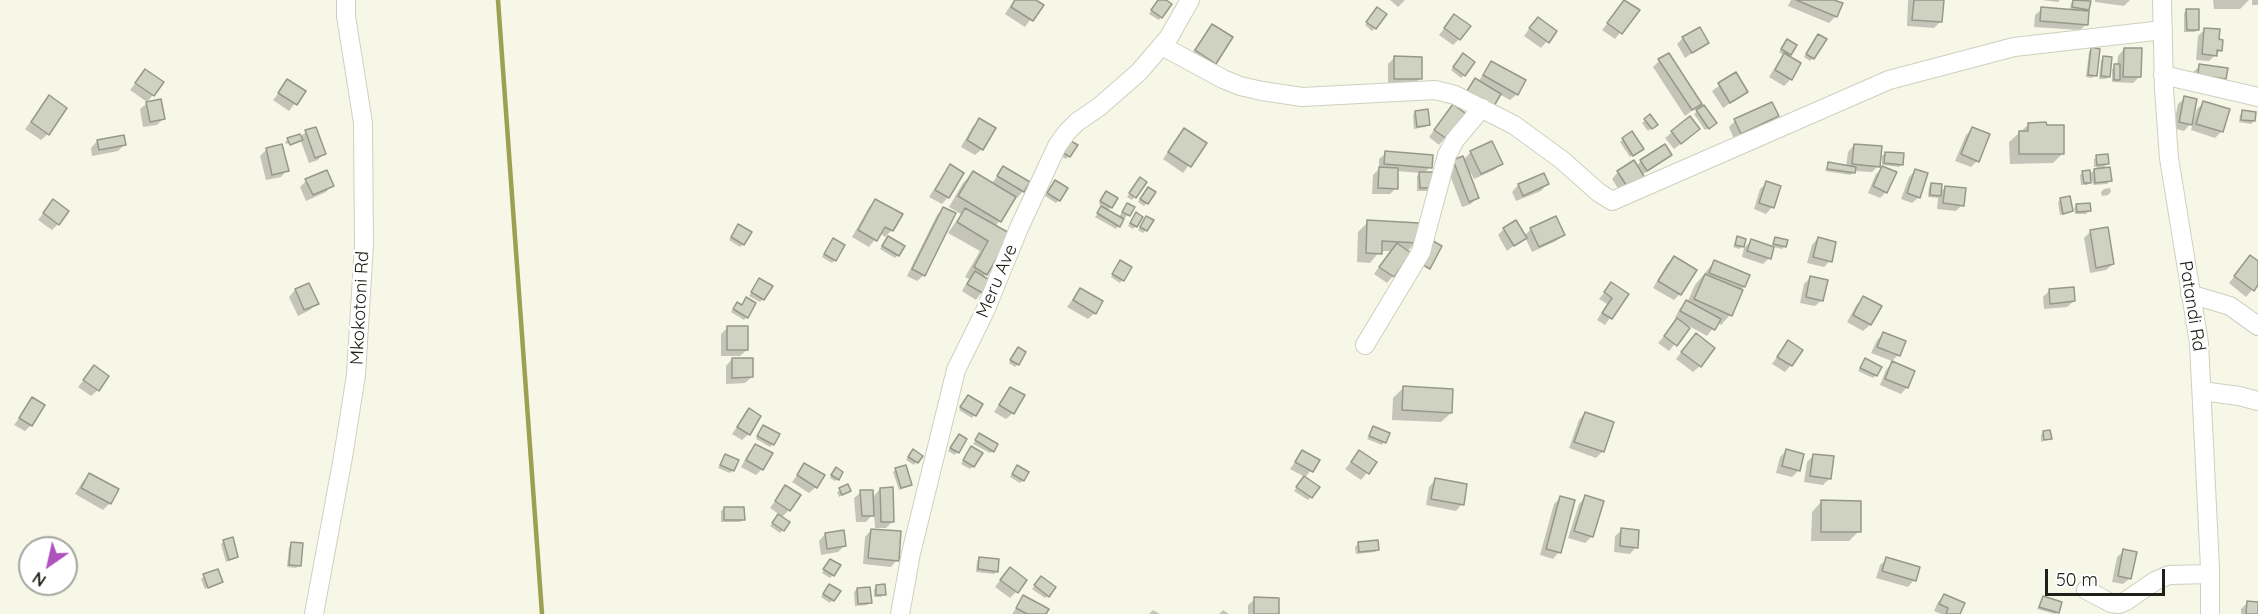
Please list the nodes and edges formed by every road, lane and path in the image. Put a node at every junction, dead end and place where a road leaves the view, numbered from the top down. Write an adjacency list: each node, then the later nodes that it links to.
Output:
1 (346, 0): 16 (street, Mkokotoni Rd)
2 (1190, 0): 5 (street, Meru Ave)
3 (2162, 0): 4 (street, Patandi Rd)
4 (2163, 30): 6 (street, Patandi Rd); 8 (street)
5 (1162, 46): 8 (street); 17 (street, Meru Ave)
6 (2163, 75): 7 (street); 9 (street, Patandi Rd)
7 (2258, 97)
8 (1482, 108): 11 (street)
9 (2190, 294): 10 (street); 12 (street, Patandi Rd)
10 (2258, 326)
11 (1365, 345)
12 (2202, 391): 13 (street); 14 (street, Patandi Rd)
13 (2258, 401)
14 (2210, 574): 15 (street); 18 (street, Patandi Rd)
15 (2086, 590)
16 (314, 614)
17 (900, 614)
18 (2210, 614)

